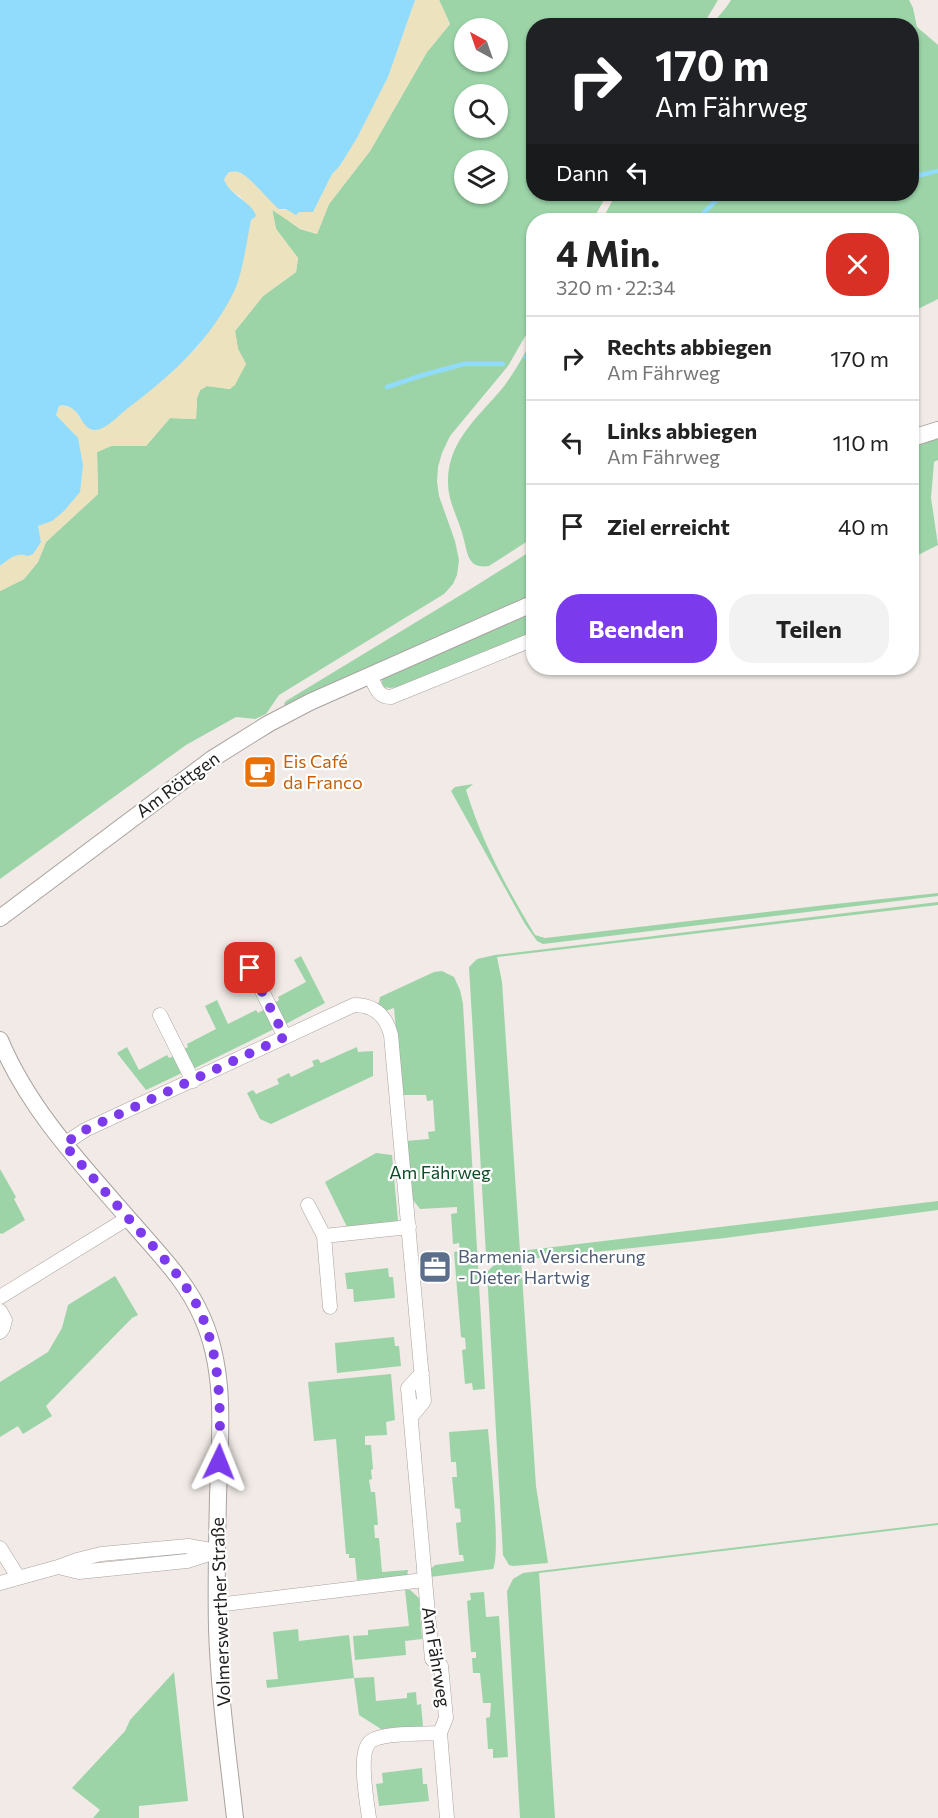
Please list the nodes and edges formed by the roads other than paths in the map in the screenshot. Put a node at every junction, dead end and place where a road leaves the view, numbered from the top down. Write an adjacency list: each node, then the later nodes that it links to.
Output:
1 (526, 607): 3 (street, Am Röttgen)
2 (526, 642): 3 (street)
3 (371, 677): 4 (street, Am Röttgen)
4 (0, 918)
5 (250, 968): 7 (street)
6 (160, 1015): 9 (street)
7 (285, 1037): 9 (street, Am Fährweg); 13 (street, Am Fährweg)
8 (0, 1040): 10 (street, Volmerswerther Straße)
9 (193, 1081): 10 (street, Am Fährweg)
10 (64, 1144): 12 (street, Volmerswerther Straße)
11 (308, 1205): 14 (street)
12 (128, 1218): 15 (street); 20 (street, Volmerswerther Straße)
13 (409, 1227): 14 (street); 22 (street, Am Fährweg)
14 (324, 1236): 16 (street)
15 (0, 1297)
16 (330, 1307)
17 (0, 1311): 18 (street)
18 (0, 1332)
19 (0, 1548): 21 (street)
20 (217, 1551): 21 (street); 24 (street, Volmerswerther Straße)
21 (18, 1577): 23 (street)
22 (424, 1580): 24 (street, Am Fährweg); 25 (street, Am Fährweg)
23 (0, 1584)
24 (217, 1605): 26 (street, Volmerswerther Straße)
25 (440, 1733): 27 (street, Am Fährweg); 28 (street, Am Fährweg)
26 (235, 1818)
27 (369, 1818)
28 (447, 1818)

